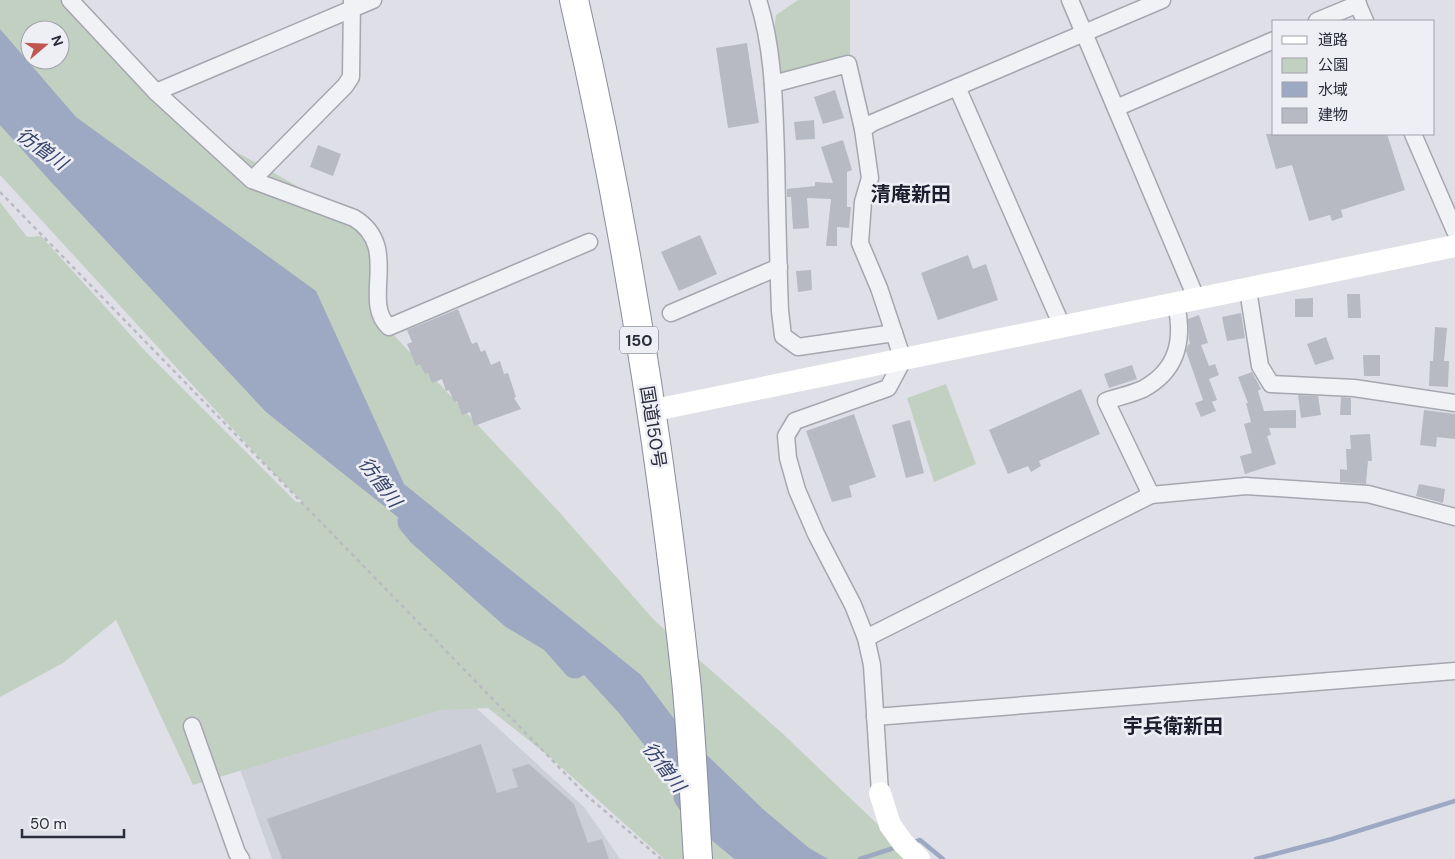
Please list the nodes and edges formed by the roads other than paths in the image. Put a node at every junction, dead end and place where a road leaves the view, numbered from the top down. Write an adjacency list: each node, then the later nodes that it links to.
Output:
1 (70, 0): 15 (street)
2 (373, 0): 8 (street)
3 (574, 0): 31 (highway, 国道150号 / 150)
4 (758, 0): 13 (street)
5 (1070, 0): 11 (street)
6 (1162, 0): 11 (street)
7 (1357, 2): 9 (street); 10 (street)
8 (351, 5): 15 (street); 19 (street)
9 (1320, 20)
10 (1365, 20)
11 (1084, 34): 14 (street); 16 (street)
12 (1272, 41): 16 (street)
13 (773, 84): 17 (street); 23 (street)
14 (957, 87): 17 (street); 27 (street)
15 (156, 92): 19 (street)
16 (1116, 108): 25 (street)
17 (863, 128): 28 (street)
18 (1414, 135): 20 (street)
19 (252, 180): 21 (street)
20 (1455, 231)
21 (589, 242)
22 (1455, 246): 24 (street)
23 (779, 267): 26 (street); 28 (street)
24 (1248, 290): 25 (street); 30 (street)
25 (1187, 302): 27 (street); 32 (street)
26 (671, 313)
27 (1062, 326): 29 (street)
28 (894, 333): 29 (street)
29 (904, 360): 31 (street); 34 (street)
30 (1455, 403)
31 (650, 411): 40 (highway, 国道150号 / 150)
32 (1151, 495): 33 (street); 34 (street)
33 (1455, 517)
34 (866, 638): 36 (street)
35 (1455, 671): 36 (street)
36 (875, 717): 38 (street)
37 (192, 726): 39 (street)
38 (880, 793): 41 (street)
39 (241, 859)
40 (698, 859)
41 (919, 859)

